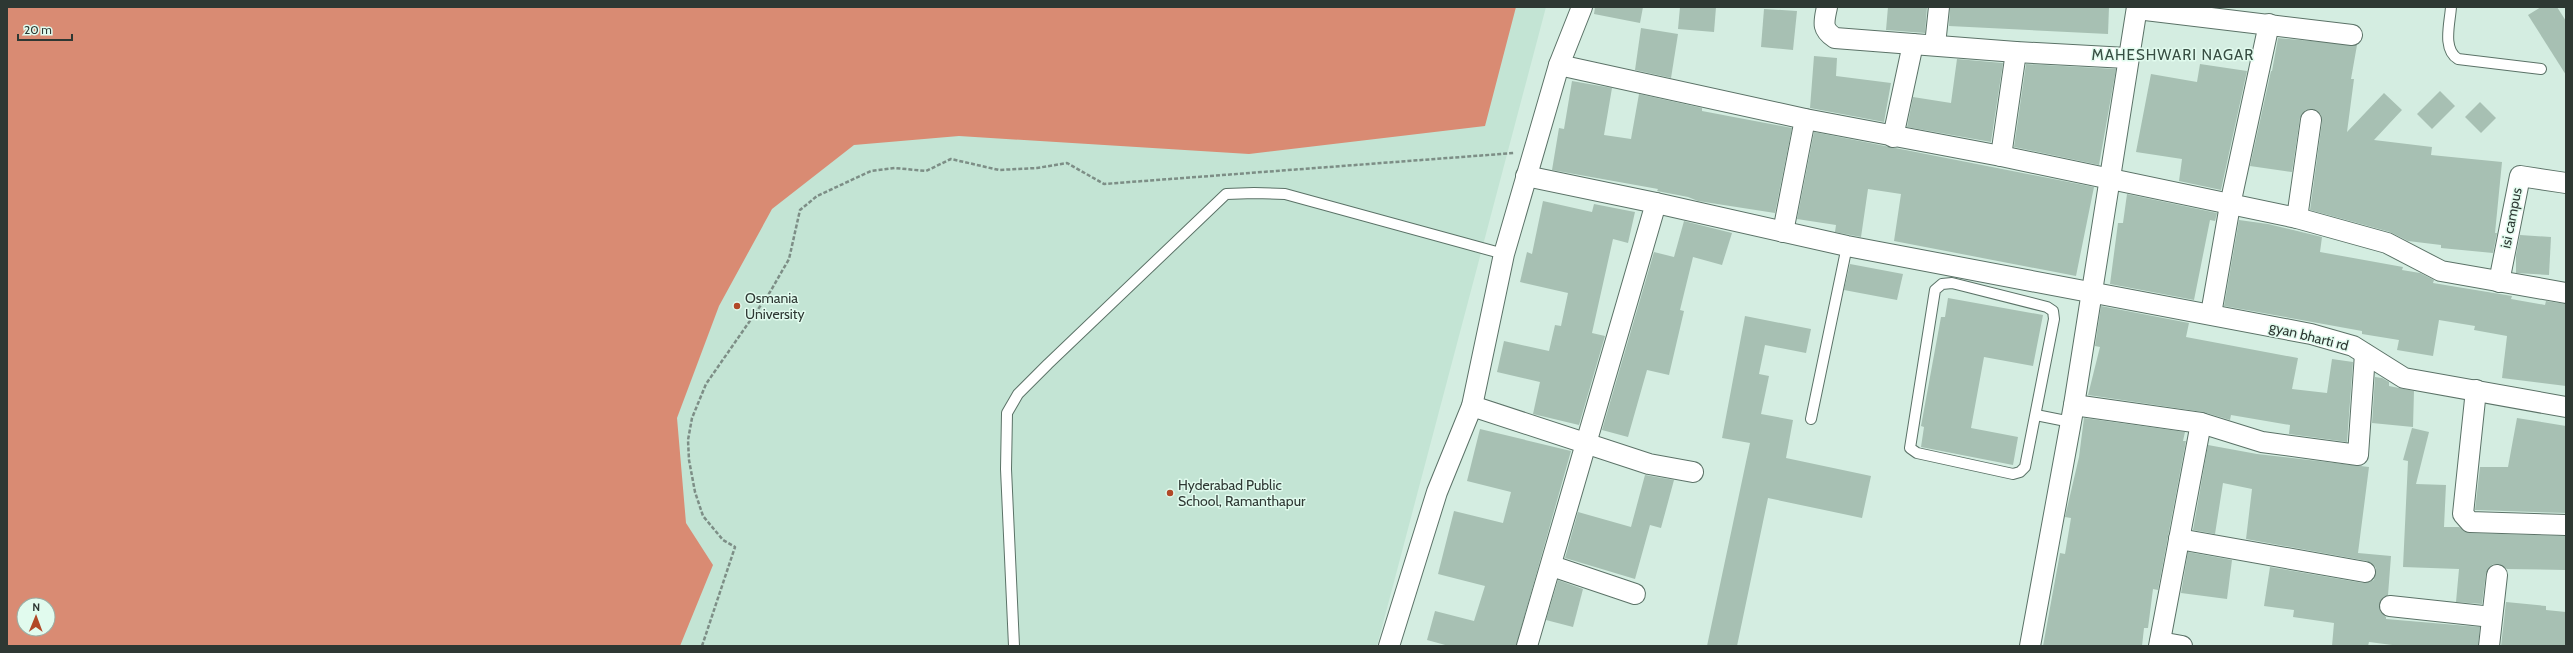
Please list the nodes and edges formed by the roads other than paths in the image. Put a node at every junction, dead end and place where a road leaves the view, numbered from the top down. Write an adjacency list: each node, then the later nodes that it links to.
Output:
1 (1582, 7): 12 (street)
2 (1827, 7): 8 (street)
3 (1939, 7): 9 (street)
4 (2450, 7): 13 (lane)
5 (2137, 8): 6 (street); 11 (street)
6 (2269, 24): 7 (street); 22 (street)
7 (2352, 35)
8 (1914, 44): 9 (street); 16 (street)
9 (1935, 46): 10 (street)
10 (2016, 52): 11 (street); 17 (street)
11 (2127, 58): 19 (street)
12 (1559, 65): 14 (street); 18 (street)
13 (2541, 69)
14 (1805, 119): 16 (street); 24 (street)
15 (2311, 120): 23 (street)
16 (1893, 136): 17 (street)
17 (2001, 156): 19 (street)
18 (1526, 176): 21 (street, gyan bharti rd); 26 (street)
19 (2110, 180): 22 (street); 29 (street)
20 (2566, 183): 27 (street, isi campus)
21 (1656, 202): 24 (street, gyan bharti rd); 39 (street)
22 (2230, 205): 23 (street); 30 (street)
23 (2297, 218): 27 (street)
24 (1783, 232): 25 (street, gyan bharti rd)
25 (1847, 246): 29 (street, gyan bharti rd); 37 (lane)
26 (1504, 254): 33 (street); 51 (lane)
27 (2499, 282): 28 (street)
28 (2566, 293)
29 (2091, 294): 30 (street, gyan bharti rd); 36 (street)
30 (2211, 314): 31 (street, gyan bharti rd)
31 (2365, 354): 32 (street, gyan bharti rd); 38 (street)
32 (2476, 390): 34 (street, gyan bharti rd); 41 (street)
33 (1472, 406): 39 (street); 49 (street)
34 (2566, 407)
35 (2036, 414): 35 (lane); 36 (lane)
36 (2072, 414): 38 (street); 53 (street)
37 (1811, 419)
38 (2201, 423): 42 (street)
39 (1588, 443): 40 (street); 43 (street)
40 (1693, 472)
41 (2566, 525)
42 (2180, 539): 44 (street); 50 (street)
43 (1552, 566): 46 (street); 52 (street)
44 (2365, 572)
45 (2497, 575): 48 (street)
46 (1635, 594)
47 (2390, 606): 48 (street)
48 (2492, 616): 55 (street)
49 (1396, 644)
50 (2160, 644): 54 (street)
51 (1014, 646)
52 (1527, 646)
53 (2030, 646)
54 (2182, 646)
55 (2489, 646)

